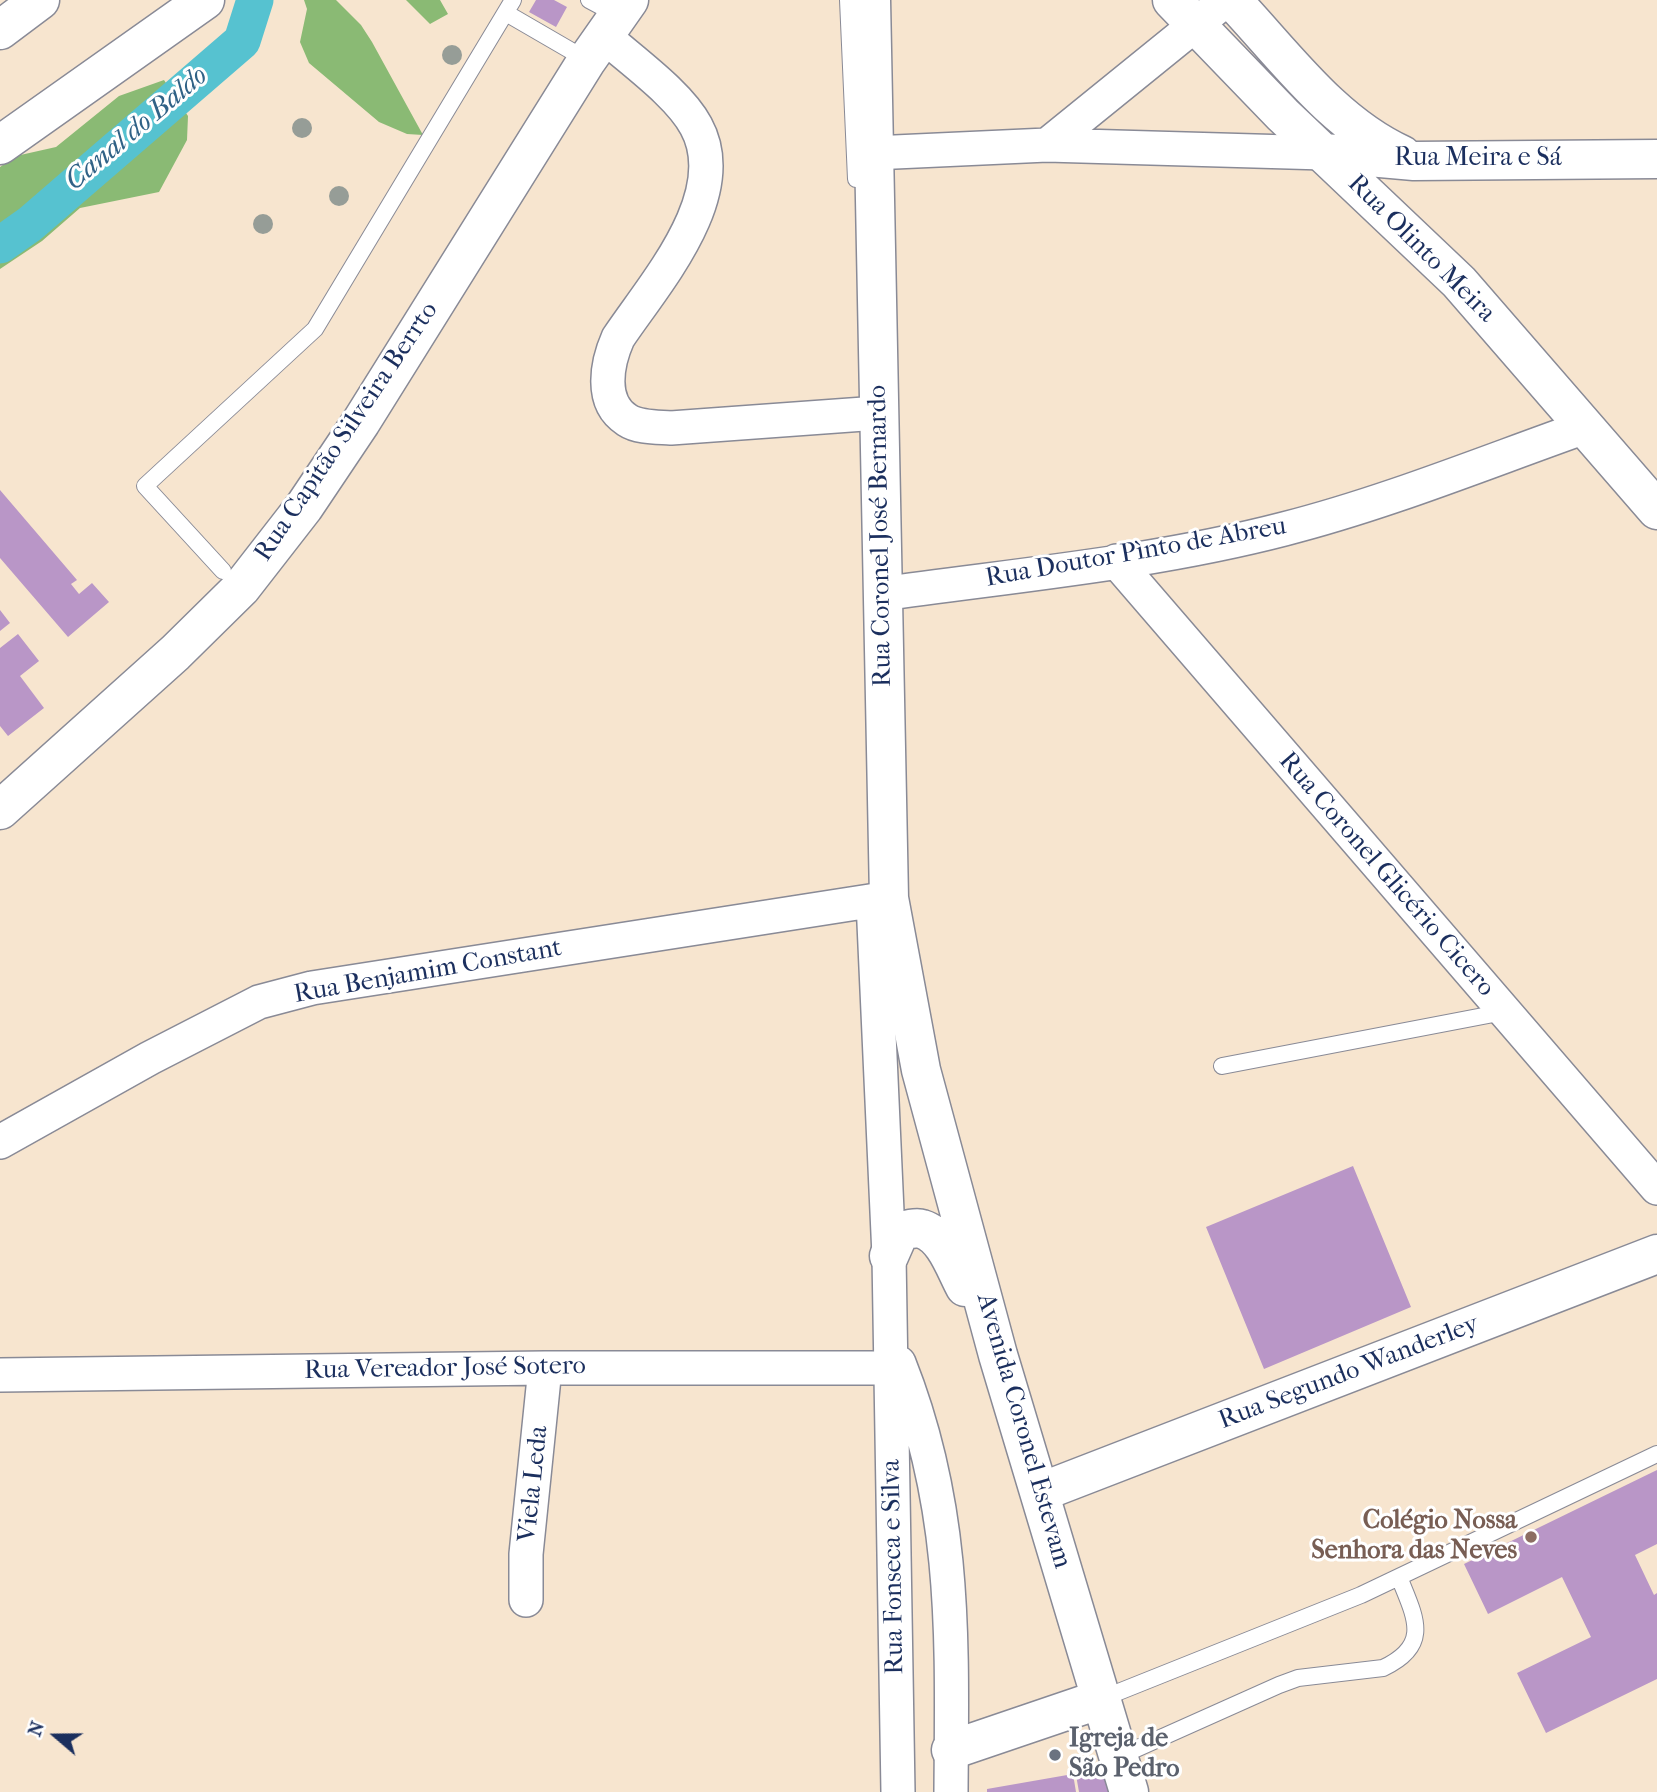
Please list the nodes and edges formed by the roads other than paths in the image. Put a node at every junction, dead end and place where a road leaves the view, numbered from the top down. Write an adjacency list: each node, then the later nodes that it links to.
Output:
1 (40, 0): 10 (main road)
2 (205, 0): 11 (main road)
3 (848, 0): 17 (lane)
4 (871, 0): 13 (main road, Rua Coronel José Bernardo)
5 (1226, 0): 8 (street)
6 (1232, 0): 16 (main road, Rua Olinto Meira)
7 (510, 7): 9 (lane); 23 (lane)
8 (1184, 13): 12 (street); 14 (main road, Rua Olinto Meira)
9 (598, 23): 19 (street); 25 (main road, Rua Capitão Silveira Berrto)
10 (0, 30)
11 (9, 139)
12 (1047, 145): 13 (street, Rua Meira e Sá); 14 (street, Rua Meira e Sá)
13 (873, 153): 19 (main road, Rua Coronel José Bernardo)
14 (1324, 153): 16 (main road, Rua Meira e Sá); 20 (main road, Rua Olinto Meira)
15 (1657, 159): 16 (main road, Rua Meira e Sá)
16 (1414, 161)
17 (856, 194)
18 (859, 263): 19 (lane, Rua Coronel José Bernardo)
19 (872, 414): 24 (main road, Rua Coronel José Bernardo); 26 (lane, Rua Coronel José Bernardo)
20 (1585, 426): 21 (main road, Rua Olinto Meira); 22 (street, Rua Doutor Pìnto de Abreu)
21 (1657, 510)
22 (1116, 561): 24 (street, Rua Doutor Pìnto de Abreu); 27 (street, Rua Coronel Glicério Cicero)
23 (223, 571)
24 (882, 594): 26 (main road, Rua Coronel José Bernardo)
25 (0, 810)
26 (881, 900): 29 (main road, Rua Coronel José Bernardo); 30 (street, Rua Benjamim Constant); 33 (street, Rua Fonseca e Silva)
27 (1504, 1012): 28 (lane); 31 (street, Rua Coronel Glicério Cicero)
28 (1222, 1066)
29 (921, 1070): 35 (main road, Avenida Coronel Estevam)
30 (0, 1142)
31 (1657, 1188)
32 (1657, 1254): 39 (main road, Rua Segundo Wanderley)
33 (889, 1256): 34 (street, Rua Fonseca e Silva); 35 (main road)
34 (890, 1355): 36 (street, Rua Vereador José Sotero); 43 (street, Rua Fonseca e Silva); 45 (street, Rua Fonseca e Silva)
35 (998, 1355): 39 (main road, Avenida Coronel Estevam)
36 (545, 1368): 37 (street, Rua Vereador José Sotero); 41 (street, Viela Leda)
37 (0, 1375)
38 (1657, 1454): 40 (lane)
39 (1041, 1492): 42 (main road, Avenida Coronel Estevam)
40 (1399, 1577): 42 (lane); 44 (lane)
41 (526, 1600)
42 (1101, 1699): 43 (main road); 44 (main road, Avenida Coronel Estevam)
43 (951, 1750): 46 (street, Rua Fonseca e Silva)
44 (1123, 1775)
45 (889, 1789)
46 (951, 1792)

